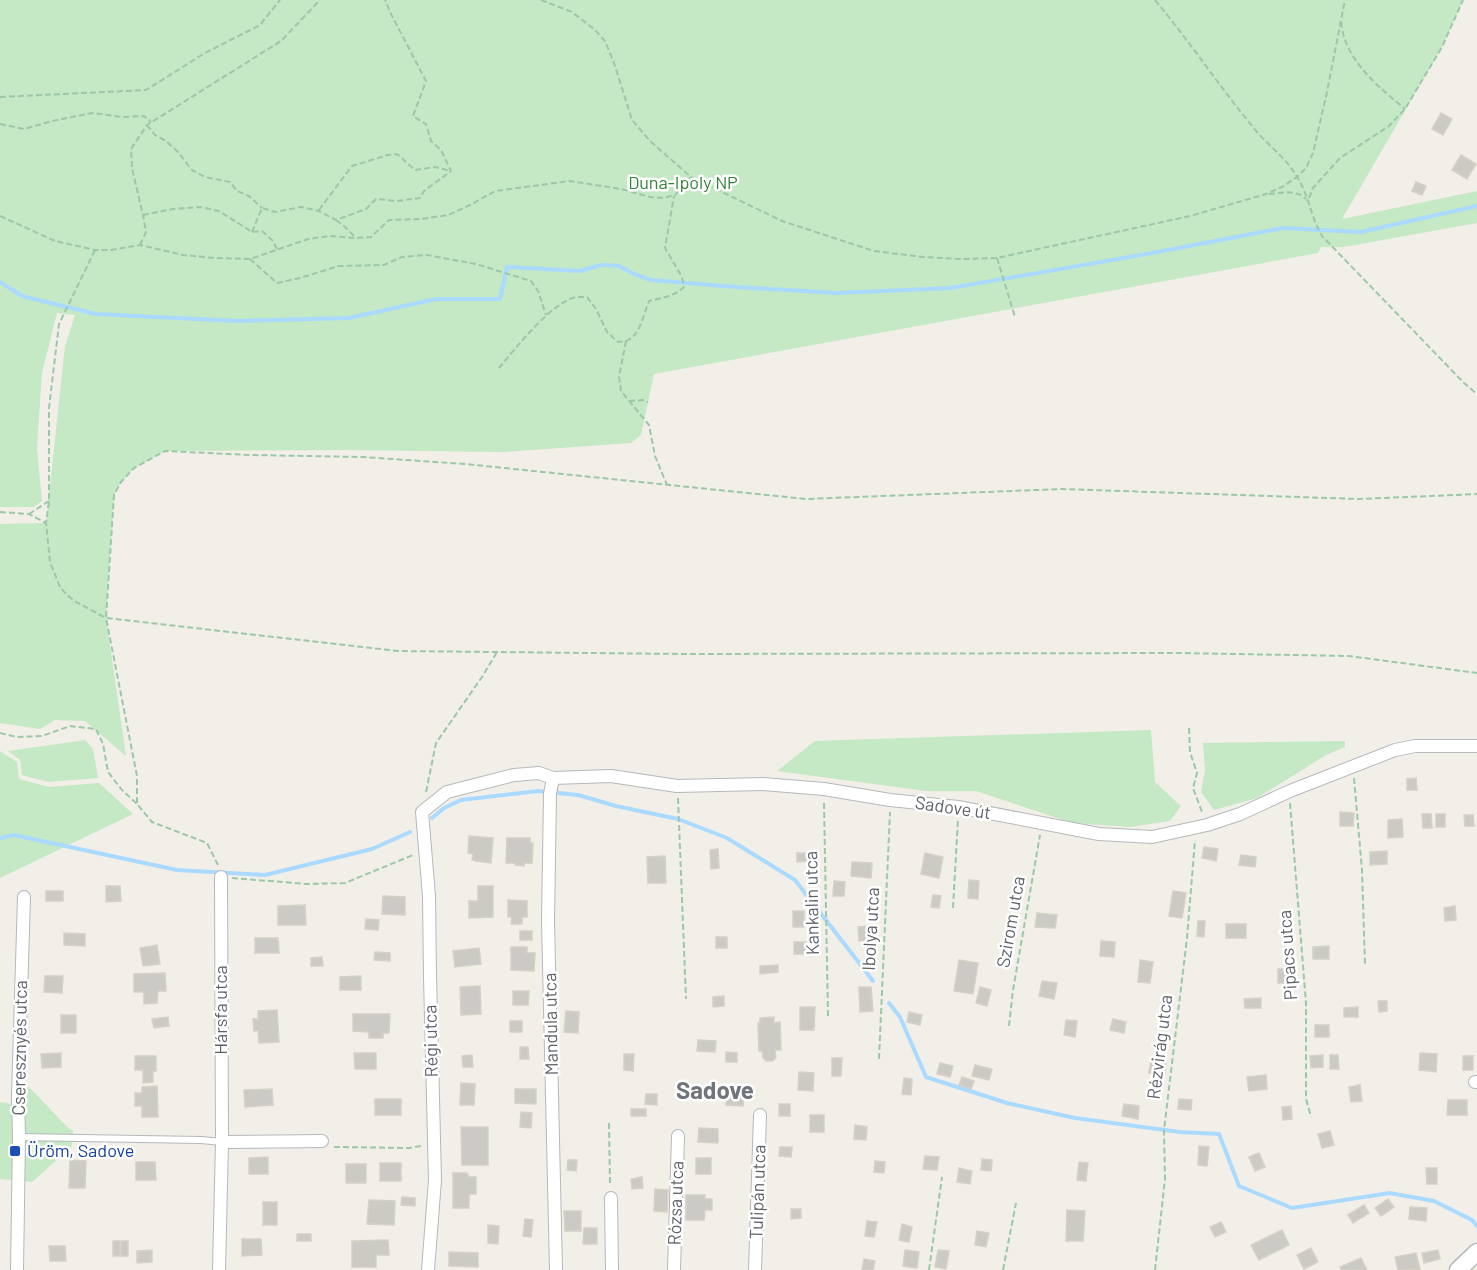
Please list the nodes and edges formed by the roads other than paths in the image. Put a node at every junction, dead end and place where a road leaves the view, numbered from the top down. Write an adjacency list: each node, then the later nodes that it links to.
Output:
1 (1477, 746): 2 (street, Sadove út)
2 (553, 778): 3 (street, Sadove út); 16 (street, Mandula utca)
3 (422, 812): 15 (street, Régi utca)
4 (221, 877): 10 (street, Hársfa utca)
5 (24, 897): 8 (street, Cseresznyés utca)
6 (760, 1115): 19 (street, Tulipán utca)
7 (678, 1136): 18 (street, Rózsa utca)
8 (19, 1137): 10 (lane); 13 (street, Cseresznyés utca)
9 (322, 1141): 10 (street)
10 (222, 1143): 14 (street, Hársfa utca)
11 (611, 1198): 17 (street)
12 (1477, 1252): 20 (main road)
13 (17, 1270)
14 (219, 1270)
15 (428, 1270)
16 (556, 1270)
17 (612, 1270)
18 (674, 1270)
19 (755, 1270)
20 (1458, 1270)

